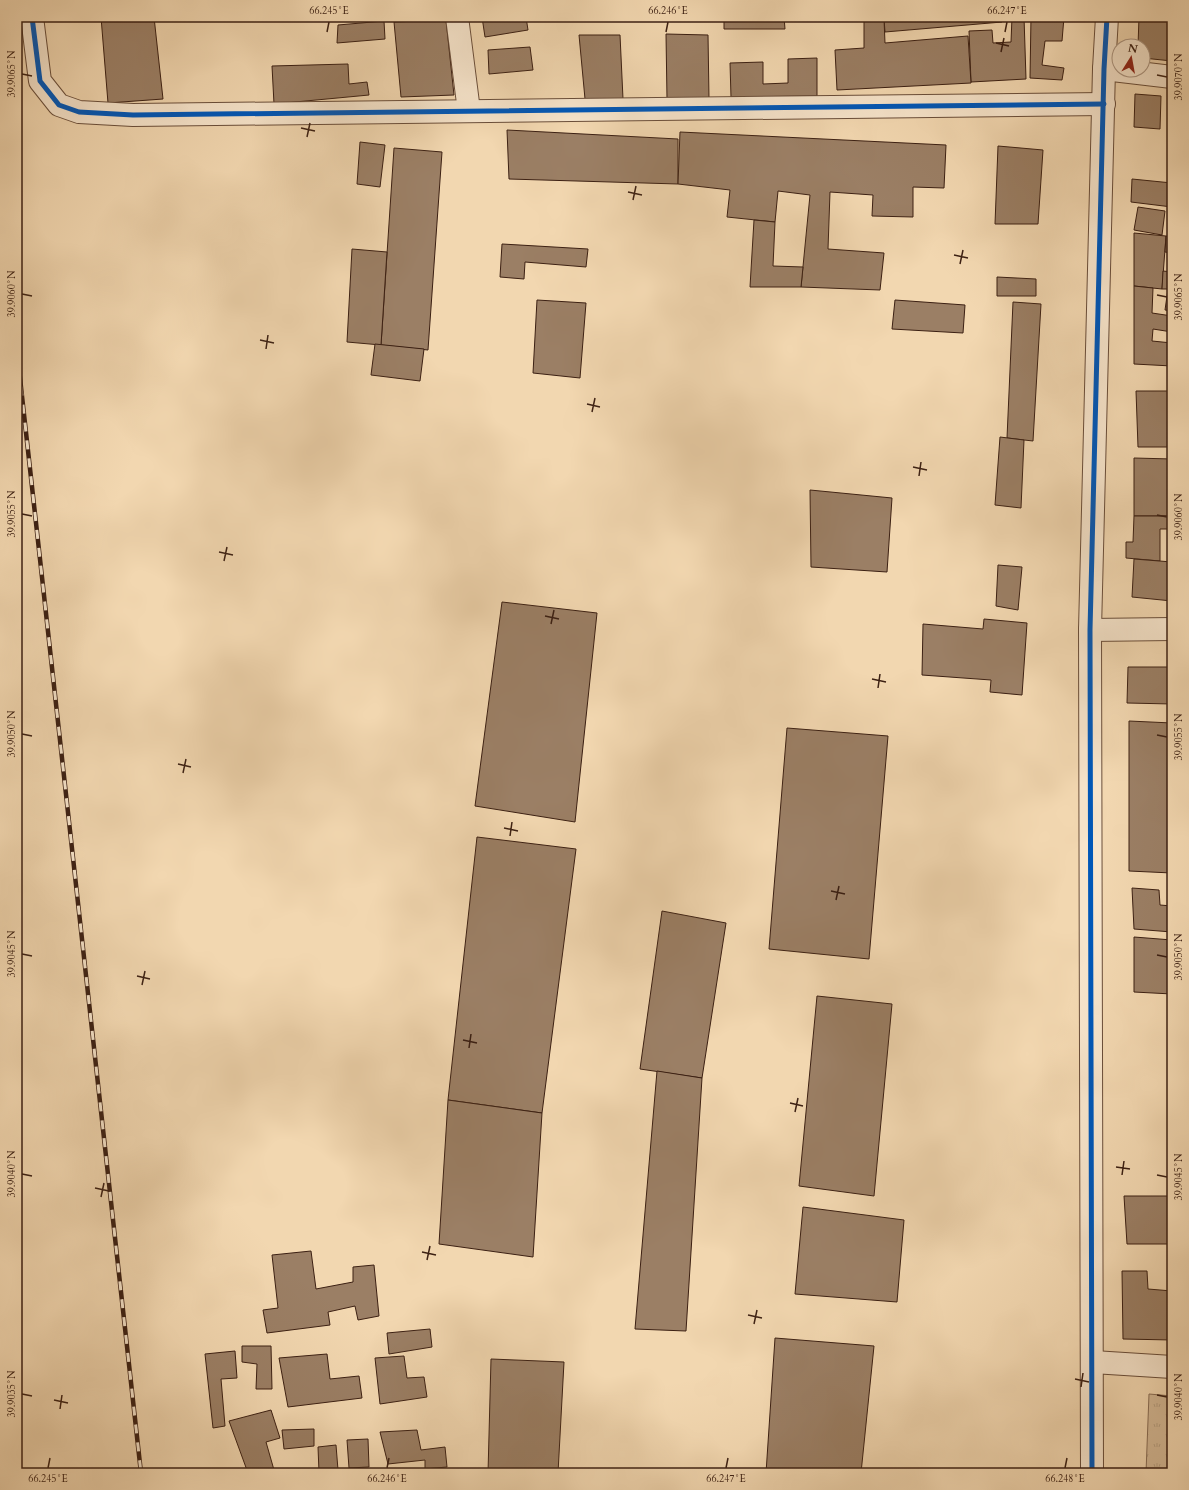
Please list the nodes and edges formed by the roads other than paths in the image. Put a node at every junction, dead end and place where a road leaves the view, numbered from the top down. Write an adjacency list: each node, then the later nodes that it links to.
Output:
1 (32, 17): 7 (street)
2 (458, 17): 7 (street)
3 (1107, 17): 4 (street)
4 (1104, 69): 5 (street); 6 (street)
5 (1172, 76)
6 (1104, 104): 7 (street); 9 (street)
7 (469, 111)
8 (1172, 629): 9 (street)
9 (1090, 630): 10 (street)
10 (1093, 1362): 11 (street); 12 (street)
11 (1172, 1367)
12 (1092, 1473)

